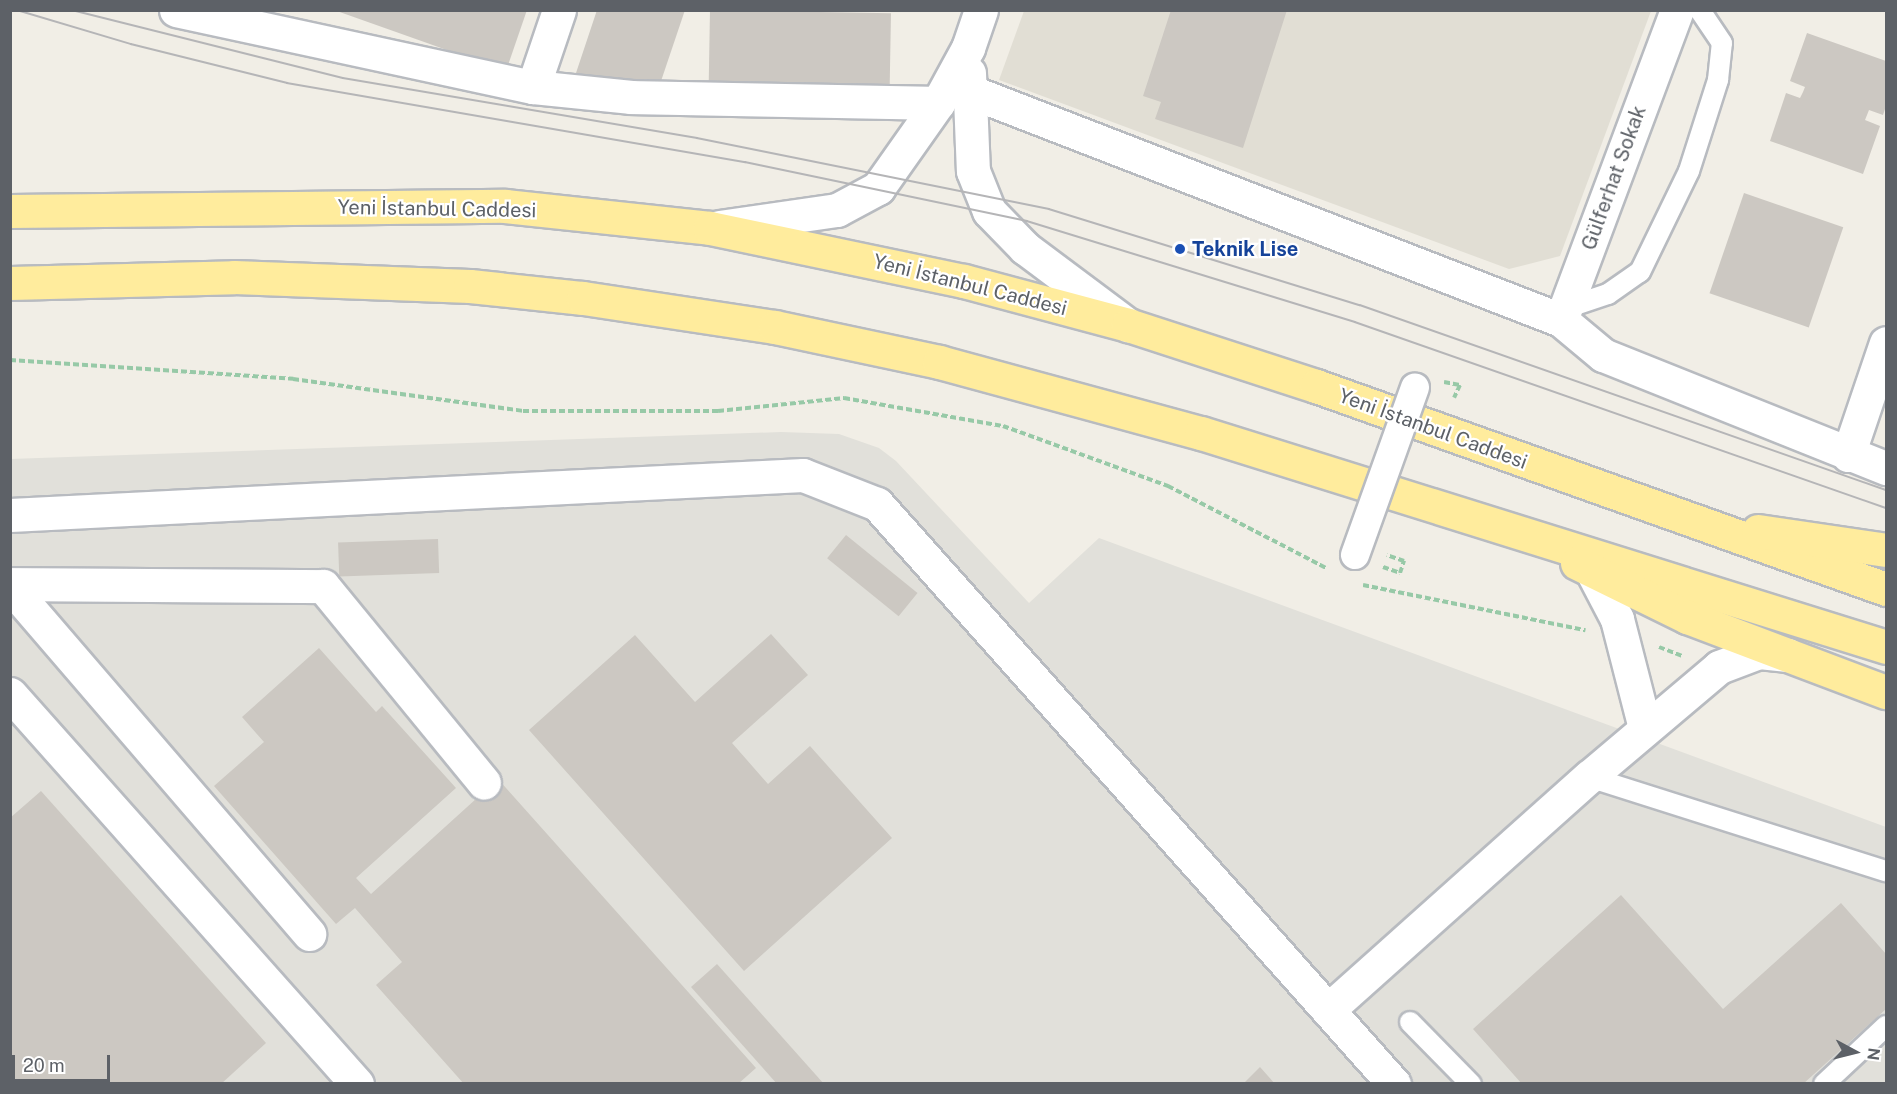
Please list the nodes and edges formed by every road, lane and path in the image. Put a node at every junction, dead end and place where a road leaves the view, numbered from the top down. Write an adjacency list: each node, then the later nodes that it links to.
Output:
1 (176, 10): 7 (street)
2 (559, 10): 7 (street)
3 (981, 10): 6 (street)
4 (1677, 10): 15 (street, Gülferhat Sokak)
5 (1700, 10): 15 (lane)
6 (968, 48): 8 (street); 9 (street)
7 (533, 87): 9 (street)
8 (969, 91): 15 (street); 16 (street)
9 (938, 103): 11 (street)
10 (10, 211): 11 (highway, Yeni İstanbul Caddesi)
11 (710, 228): 16 (highway, Yeni İstanbul Caddesi)
12 (64, 281): 13 (highway); 14 (street); 24 (highway)
13 (10, 283)
14 (10, 301)
15 (1554, 313): 20 (street)
16 (1128, 325): 23 (highway, Yeni İstanbul Caddesi)
17 (1887, 343): 20 (street)
18 (10, 360): 26 (path)
19 (1416, 387): 26 (street, bridge)
20 (1848, 455): 21 (street)
21 (1887, 468)
22 (10, 515): 41 (street)
23 (1698, 524): 25 (highway); 29 (highway, Yeni İstanbul Caddesi)
24 (1527, 532): 27 (highway); 31 (highway)
25 (1887, 550)
26 (1347, 570): 30 (path)
27 (1593, 573): 30 (street); 32 (highway)
28 (10, 585): 38 (street); 40 (street)
29 (1887, 589)
30 (1623, 637): 33 (path); 36 (street)
31 (1887, 647)
32 (1790, 655): 33 (street); 34 (highway)
33 (1719, 668): 36 (street)
34 (1887, 692)
35 (10, 693): 44 (street)
36 (1645, 728): 37 (street)
37 (1589, 777): 39 (lane); 41 (street)
38 (484, 783)
39 (1887, 871)
40 (309, 934)
41 (1328, 1010): 45 (street)
42 (1410, 1022): 46 (lane)
43 (1887, 1026): 47 (lane)
44 (357, 1083)
45 (1394, 1083)
46 (1471, 1083)
47 (1824, 1083)

